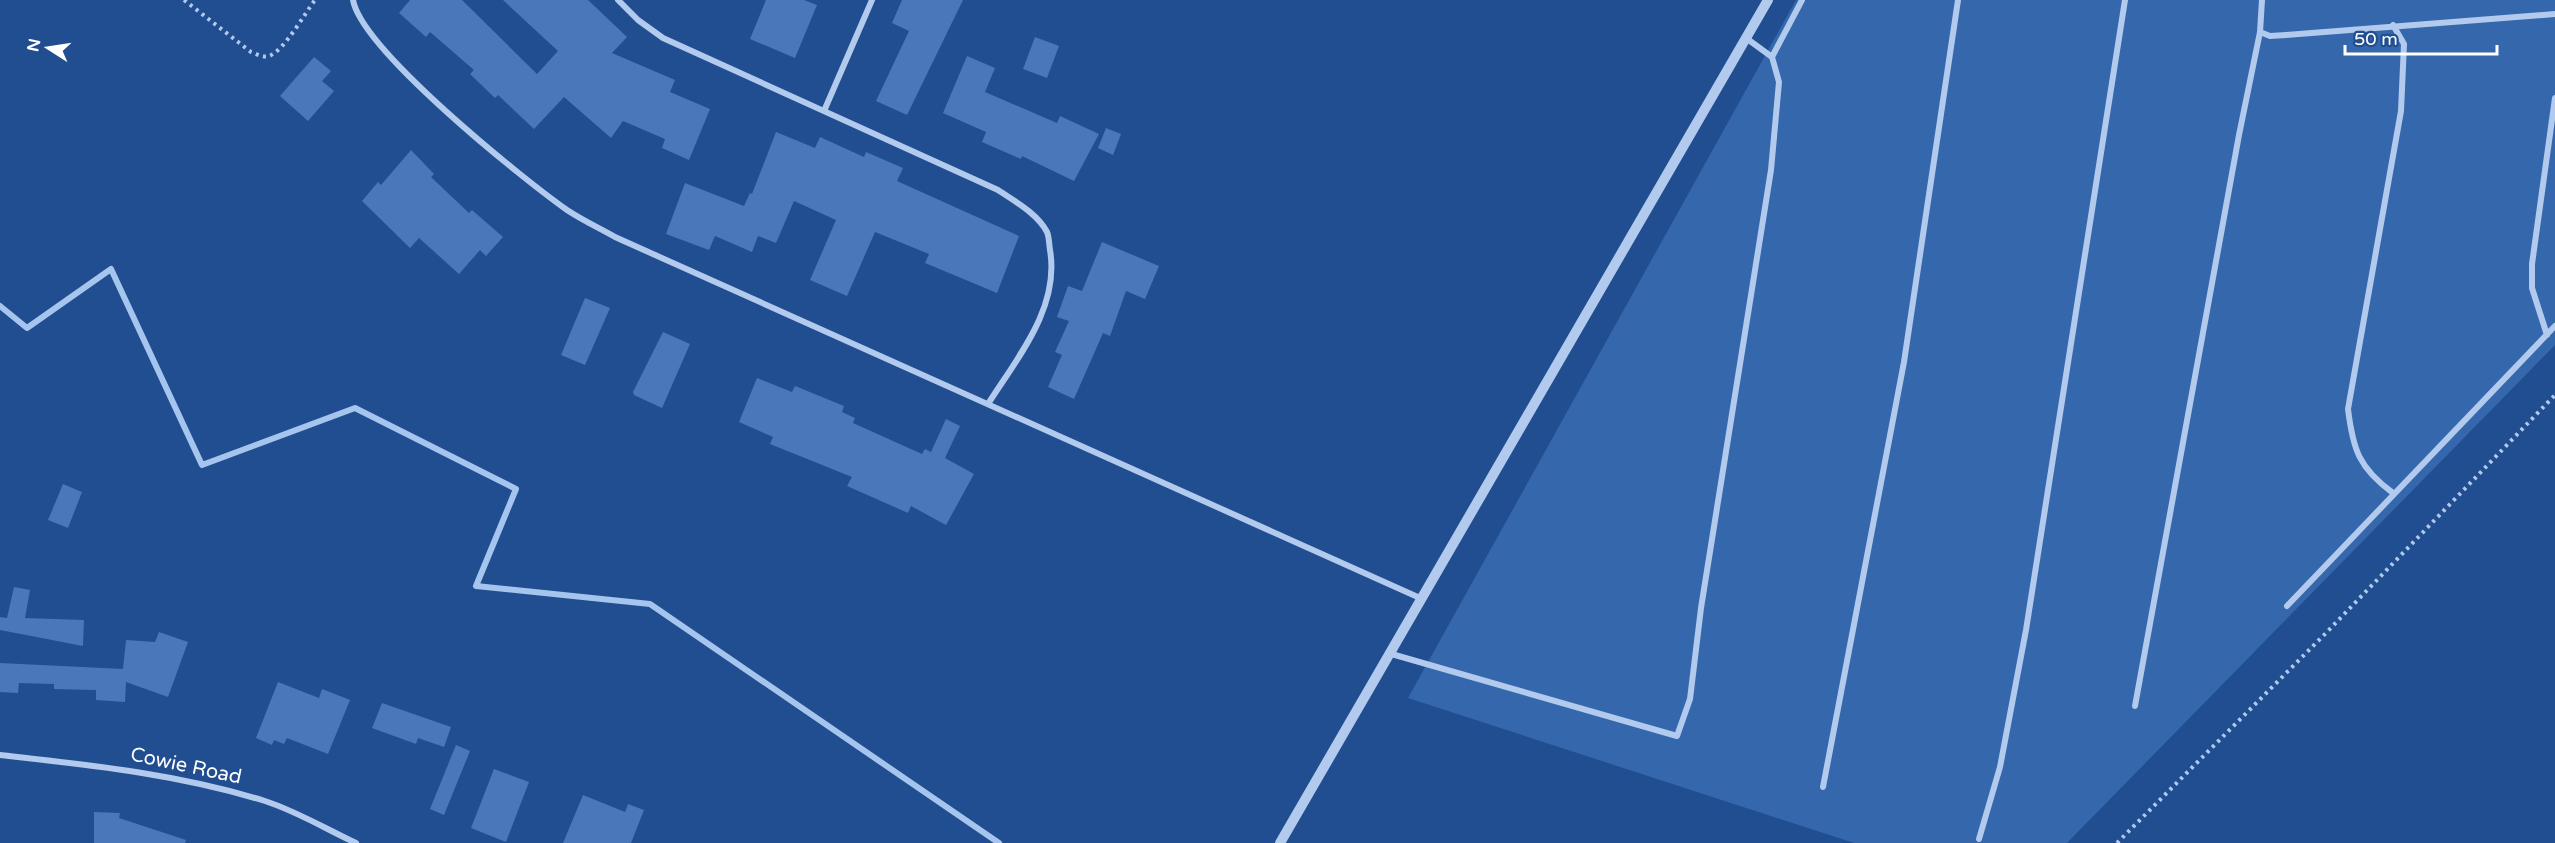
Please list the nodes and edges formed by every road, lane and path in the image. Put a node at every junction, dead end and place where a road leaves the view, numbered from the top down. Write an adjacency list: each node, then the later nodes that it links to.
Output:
1 (184, 0): 2 (path)
2 (315, 0)
3 (353, 0): 21 (street)
4 (618, 0): 17 (street)
5 (872, 0): 17 (street)
6 (1768, 0): 14 (street)
7 (1802, 0): 15 (street)
8 (1958, 0): 28 (street)
9 (2125, 0): 29 (street)
10 (2262, 0): 13 (street)
11 (2555, 14): 12 (street)
12 (2394, 26): 13 (street); 22 (street)
13 (2260, 32): 26 (street)
14 (1746, 38): 15 (street); 23 (street)
15 (1772, 57): 25 (street)
16 (2555, 98): 19 (street)
17 (824, 111): 21 (street)
18 (2555, 326): 19 (street)
19 (2547, 335): 22 (street)
20 (2555, 395): 32 (path)
21 (988, 404): 23 (street)
22 (2392, 493): 24 (street)
23 (1420, 598): 25 (street)
24 (2287, 606)
25 (1388, 653): 31 (street)
26 (2135, 706)
27 (0, 755): 30 (street, Cowie Road)
28 (1823, 787)
29 (1979, 840)
30 (356, 843)
31 (1280, 843)
32 (2117, 843)

